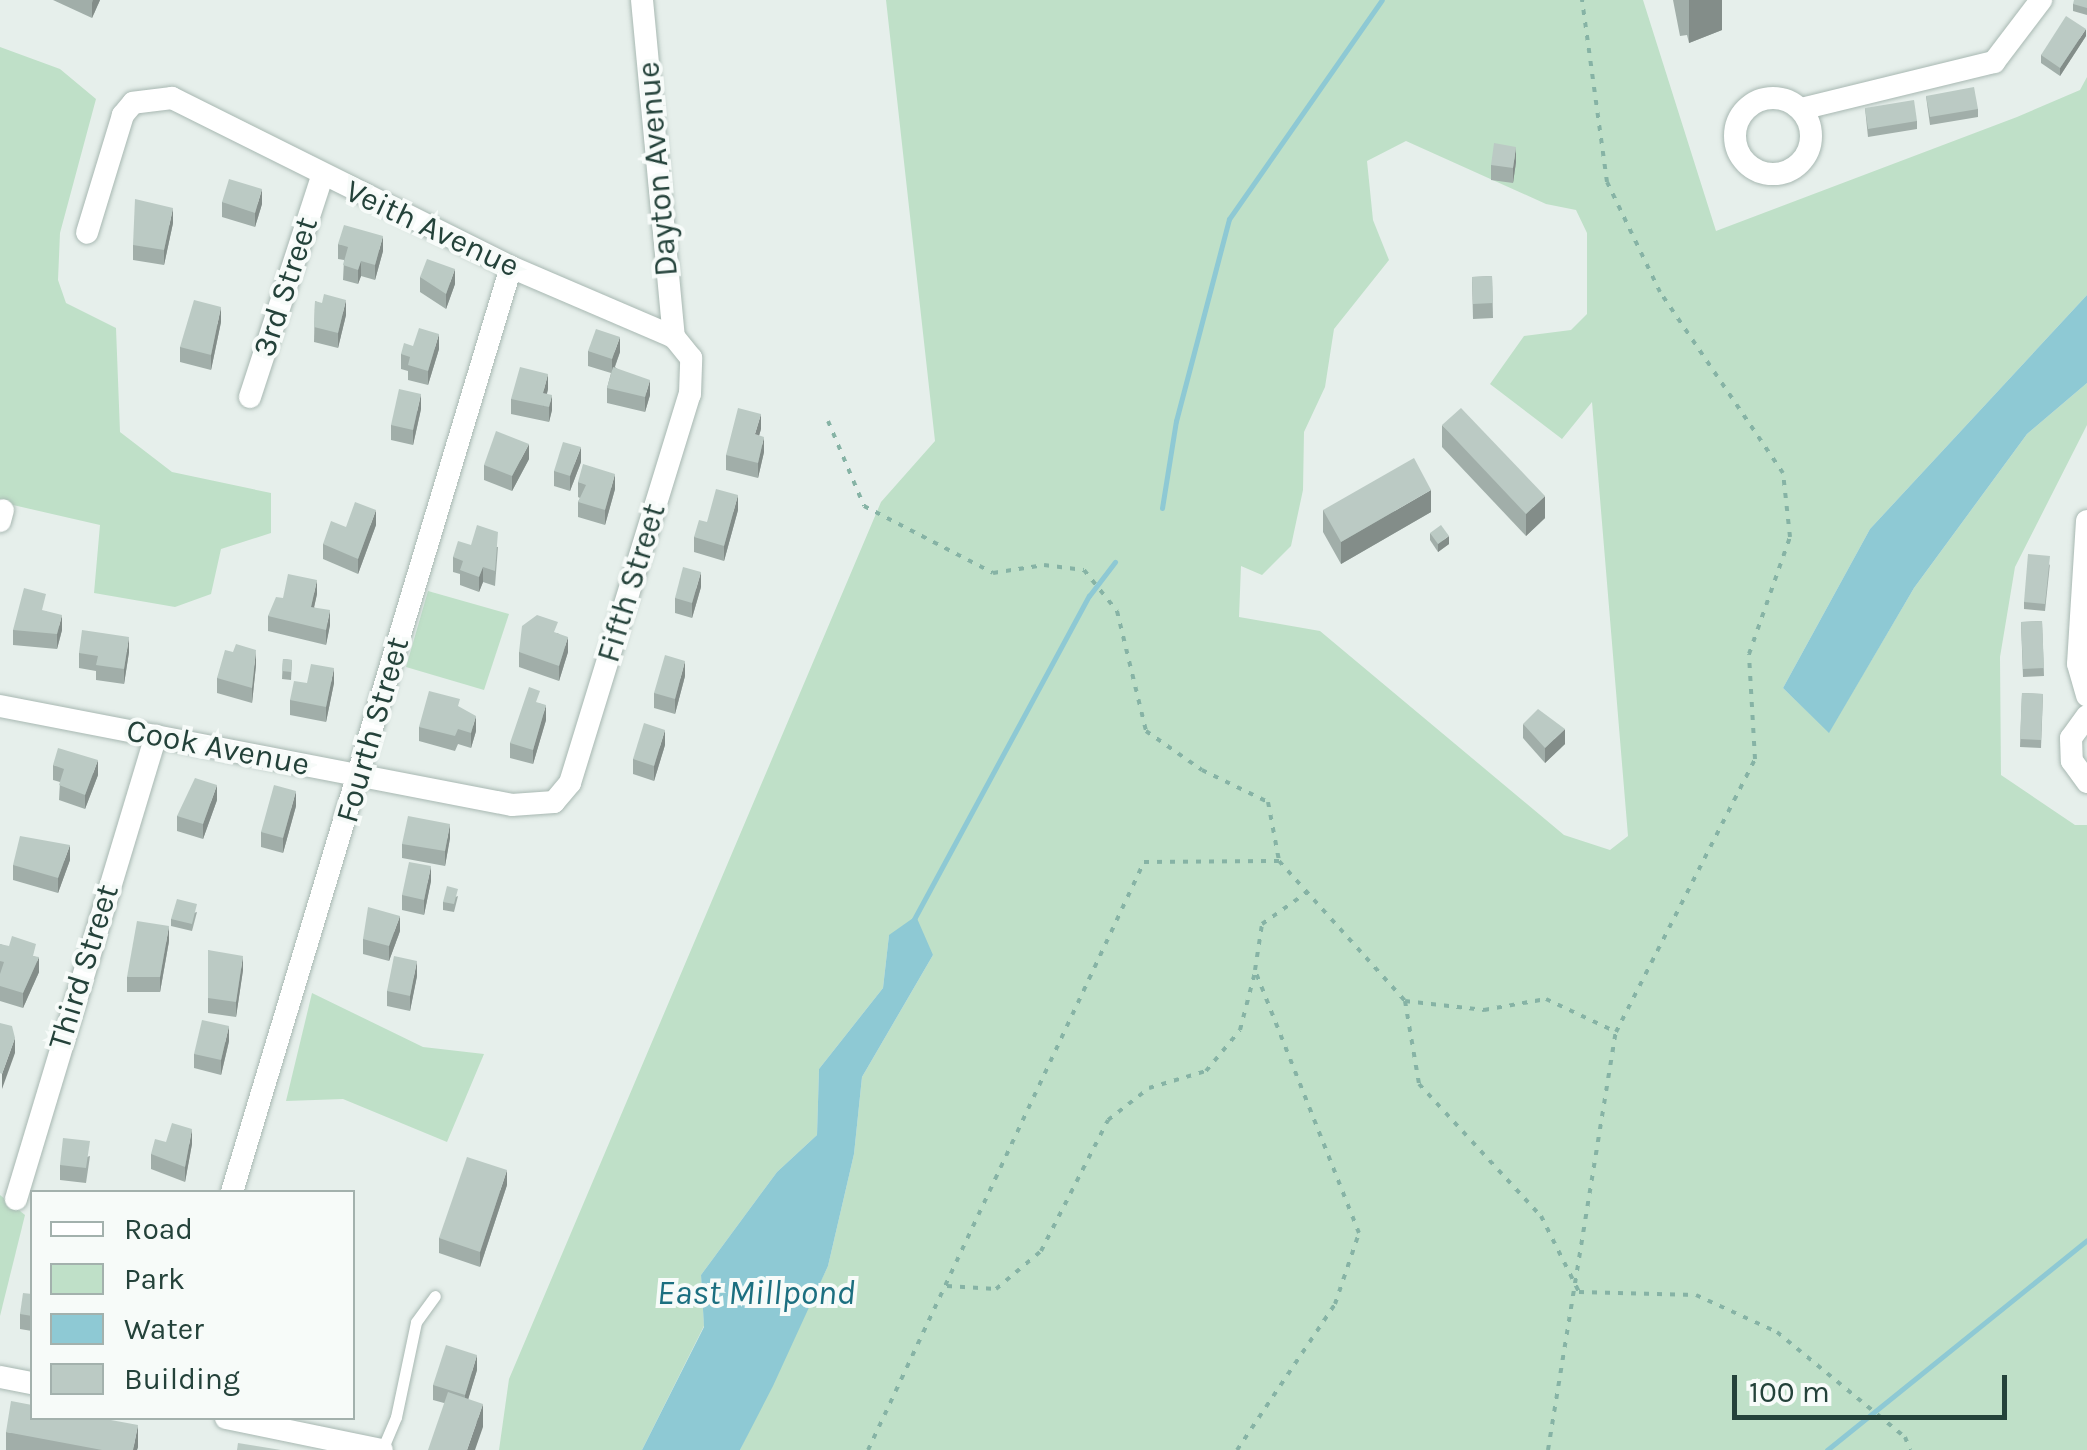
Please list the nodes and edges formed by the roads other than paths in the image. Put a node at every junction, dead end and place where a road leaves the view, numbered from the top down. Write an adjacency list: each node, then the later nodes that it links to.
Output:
1 (642, 0): 7 (street, Dayton Avenue)
2 (2041, 0): 3 (street)
3 (1801, 109)
4 (322, 176): 5 (street, Veith Avenue); 6 (street, Veith Avenue); 9 (street, 3rd Street)
5 (87, 232)
6 (512, 267): 7 (street, Veith Avenue); 15 (street, Fourth Street)
7 (674, 337): 8 (street, Veith Avenue)
8 (690, 358): 17 (street, Fifth Street)
9 (250, 397)
10 (2087, 521): 11 (street)
11 (2087, 696)
12 (0, 706): 14 (street, Cook Avenue)
13 (2087, 716): 16 (street)
14 (156, 736): 15 (street, Cook Avenue); 19 (street, Third Street)
15 (361, 776): 17 (street, Cook Avenue); 18 (street, Fourth Street)
16 (2087, 782)
17 (554, 802)
18 (233, 1190)
19 (16, 1199)
20 (436, 1296): 24 (lane)
21 (0, 1378): 22 (street)
22 (30, 1383)
23 (236, 1420): 24 (street)
24 (382, 1450)

